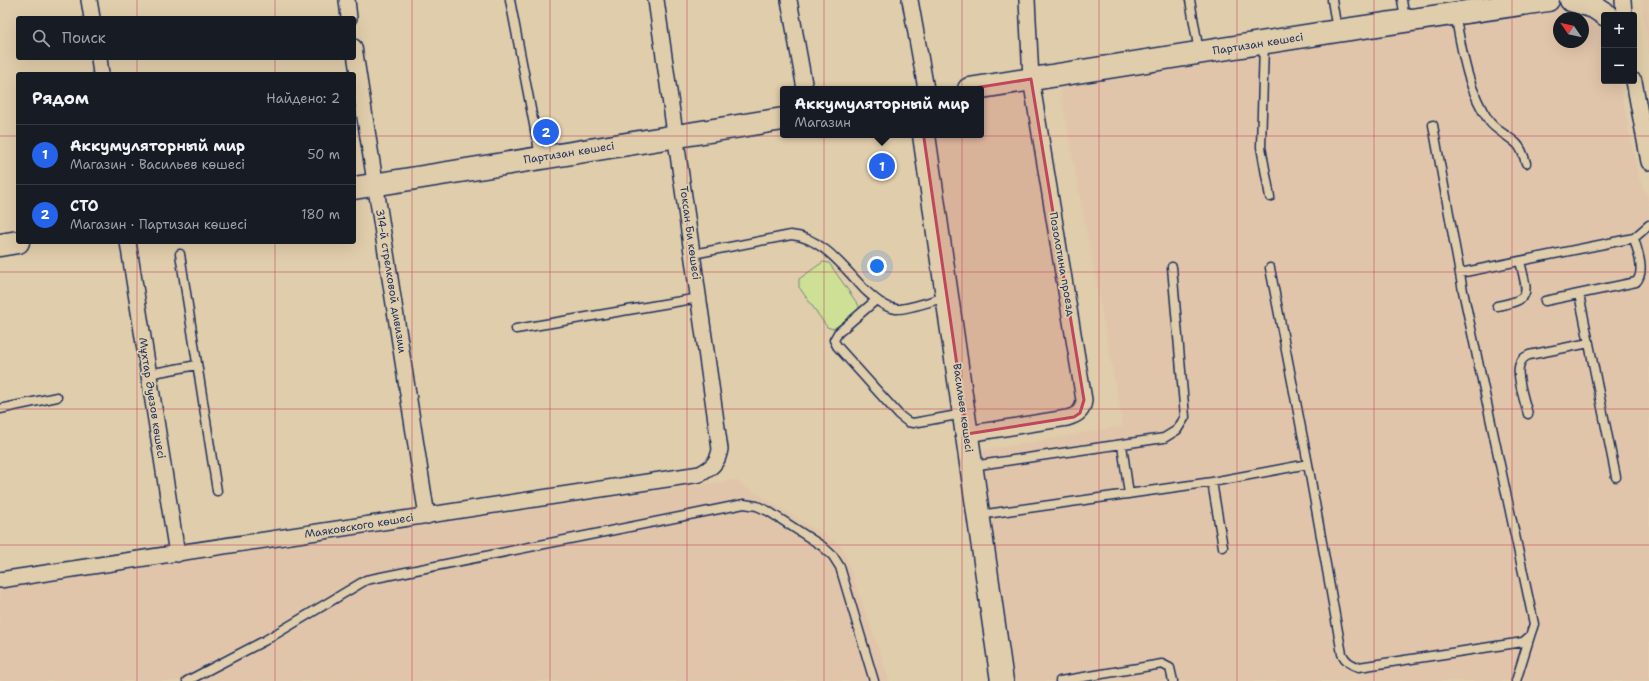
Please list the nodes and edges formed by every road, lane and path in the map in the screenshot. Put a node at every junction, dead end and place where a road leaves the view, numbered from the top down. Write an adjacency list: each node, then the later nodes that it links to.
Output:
1 (90, 0): 17 (street)
2 (347, 0): 18 (street)
3 (510, 0): 34 (lane)
4 (656, 0): 32 (street, Токсан Би көшесі)
5 (789, 0): 27 (street)
6 (910, 0): 28 (street)
7 (1027, 0): 25 (street, Позолотина проезд)
8 (1190, 0): 21 (lane)
9 (1332, 0): 19 (lane)
10 (1548, 0): 16 (main road, Партизан көшесі)
11 (1571, 0): 14 (main road)
12 (1622, 0): 15 (street)
13 (1404, 10): 16 (main road, Партизан көшесі); 19 (main road, Партизан көшесі)
14 (1602, 12)
15 (1624, 12)
16 (1455, 13): 36 (lane)
17 (92, 16)
18 (350, 16)
19 (1337, 31): 20 (main road, Партизан көшесі)
20 (1264, 44): 21 (main road, Партизан көшесі); 39 (lane)
21 (1199, 53): 25 (main road, Партизан көшесі)
22 (356, 59): 37 (street, 314-й стрелковой дивизии)
23 (99, 60): 24 (street)
24 (101, 72)
25 (1030, 79): 29 (main road, Партизан көшесі); 64 (street, Позолотина проезд)
26 (1635, 84): 35 (street)
27 (804, 86)
28 (925, 86)
29 (984, 87)
30 (780, 119): 32 (main road, Партизан көшесі)
31 (1433, 125): 50 (lane)
32 (676, 136): 34 (main road, Партизан көшесі); 46 (street, Токсан Би көшесі)
33 (924, 138): 52 (main road, Васильев көшесі)
34 (540, 158): 37 (main road, Партизан көшесі)
35 (1649, 162)
36 (1526, 163)
37 (376, 184): 38 (main road, Партизан көшесі); 74 (street, 314-й стрелковой дивизии)
38 (356, 188)
39 (1270, 197)
40 (1649, 225): 41 (lane)
41 (1634, 238): 47 (lane); 51 (lane)
42 (16, 242): 44 (main road)
43 (128, 244): 60 (street, Мұхтар Әуезов көшесі)
44 (0, 245)
45 (180, 254): 59 (lane)
46 (693, 254): 53 (street, Токсан Би көшесі); 54 (lane)
47 (1520, 261): 50 (lane); 56 (lane)
48 (1172, 267): 65 (lane)
49 (1270, 268): 66 (lane)
50 (1460, 273): 78 (lane)
51 (1579, 294): 55 (lane); 58 (lane)
52 (948, 296): 54 (lane); 64 (main road, Васильев көшесі)
53 (699, 298): 57 (lane); 67 (street, Токсан Би көшесі)
54 (876, 300): 64 (lane)
55 (1545, 301)
56 (1497, 306)
57 (516, 330)
58 (1589, 343): 63 (lane); 69 (lane)
59 (197, 365): 60 (lane); 71 (lane)
60 (148, 374): 76 (street, Мұхтар Әуезов көшесі)
61 (57, 397): 62 (lane)
62 (0, 409)
63 (1528, 414)
64 (965, 424): 68 (main road, Васильев көшесі)
65 (1122, 445): 68 (lane); 72 (lane)
66 (1308, 464): 70 (lane); 78 (lane)
67 (715, 465): 74 (street, Маяковского көшесі)
68 (971, 466): 73 (main road, Васильев көшесі)
69 (1616, 477)
70 (1212, 482): 72 (lane); 75 (lane)
71 (217, 491)
72 (1129, 494): 73 (lane)
73 (978, 515): 82 (main road, Васильев көшесі)
74 (428, 516): 76 (street, Маяковского көшесі)
75 (1223, 548)
76 (177, 554): 77 (street, Маяковского көшесі)
77 (0, 580)
78 (1530, 636): 85 (lane)
79 (1083, 679): 83 (lane); 84 (lane)
80 (187, 681): 81 (lane)
81 (874, 681)
82 (1002, 681)
83 (1060, 681)
84 (1173, 681)
85 (1516, 681)

